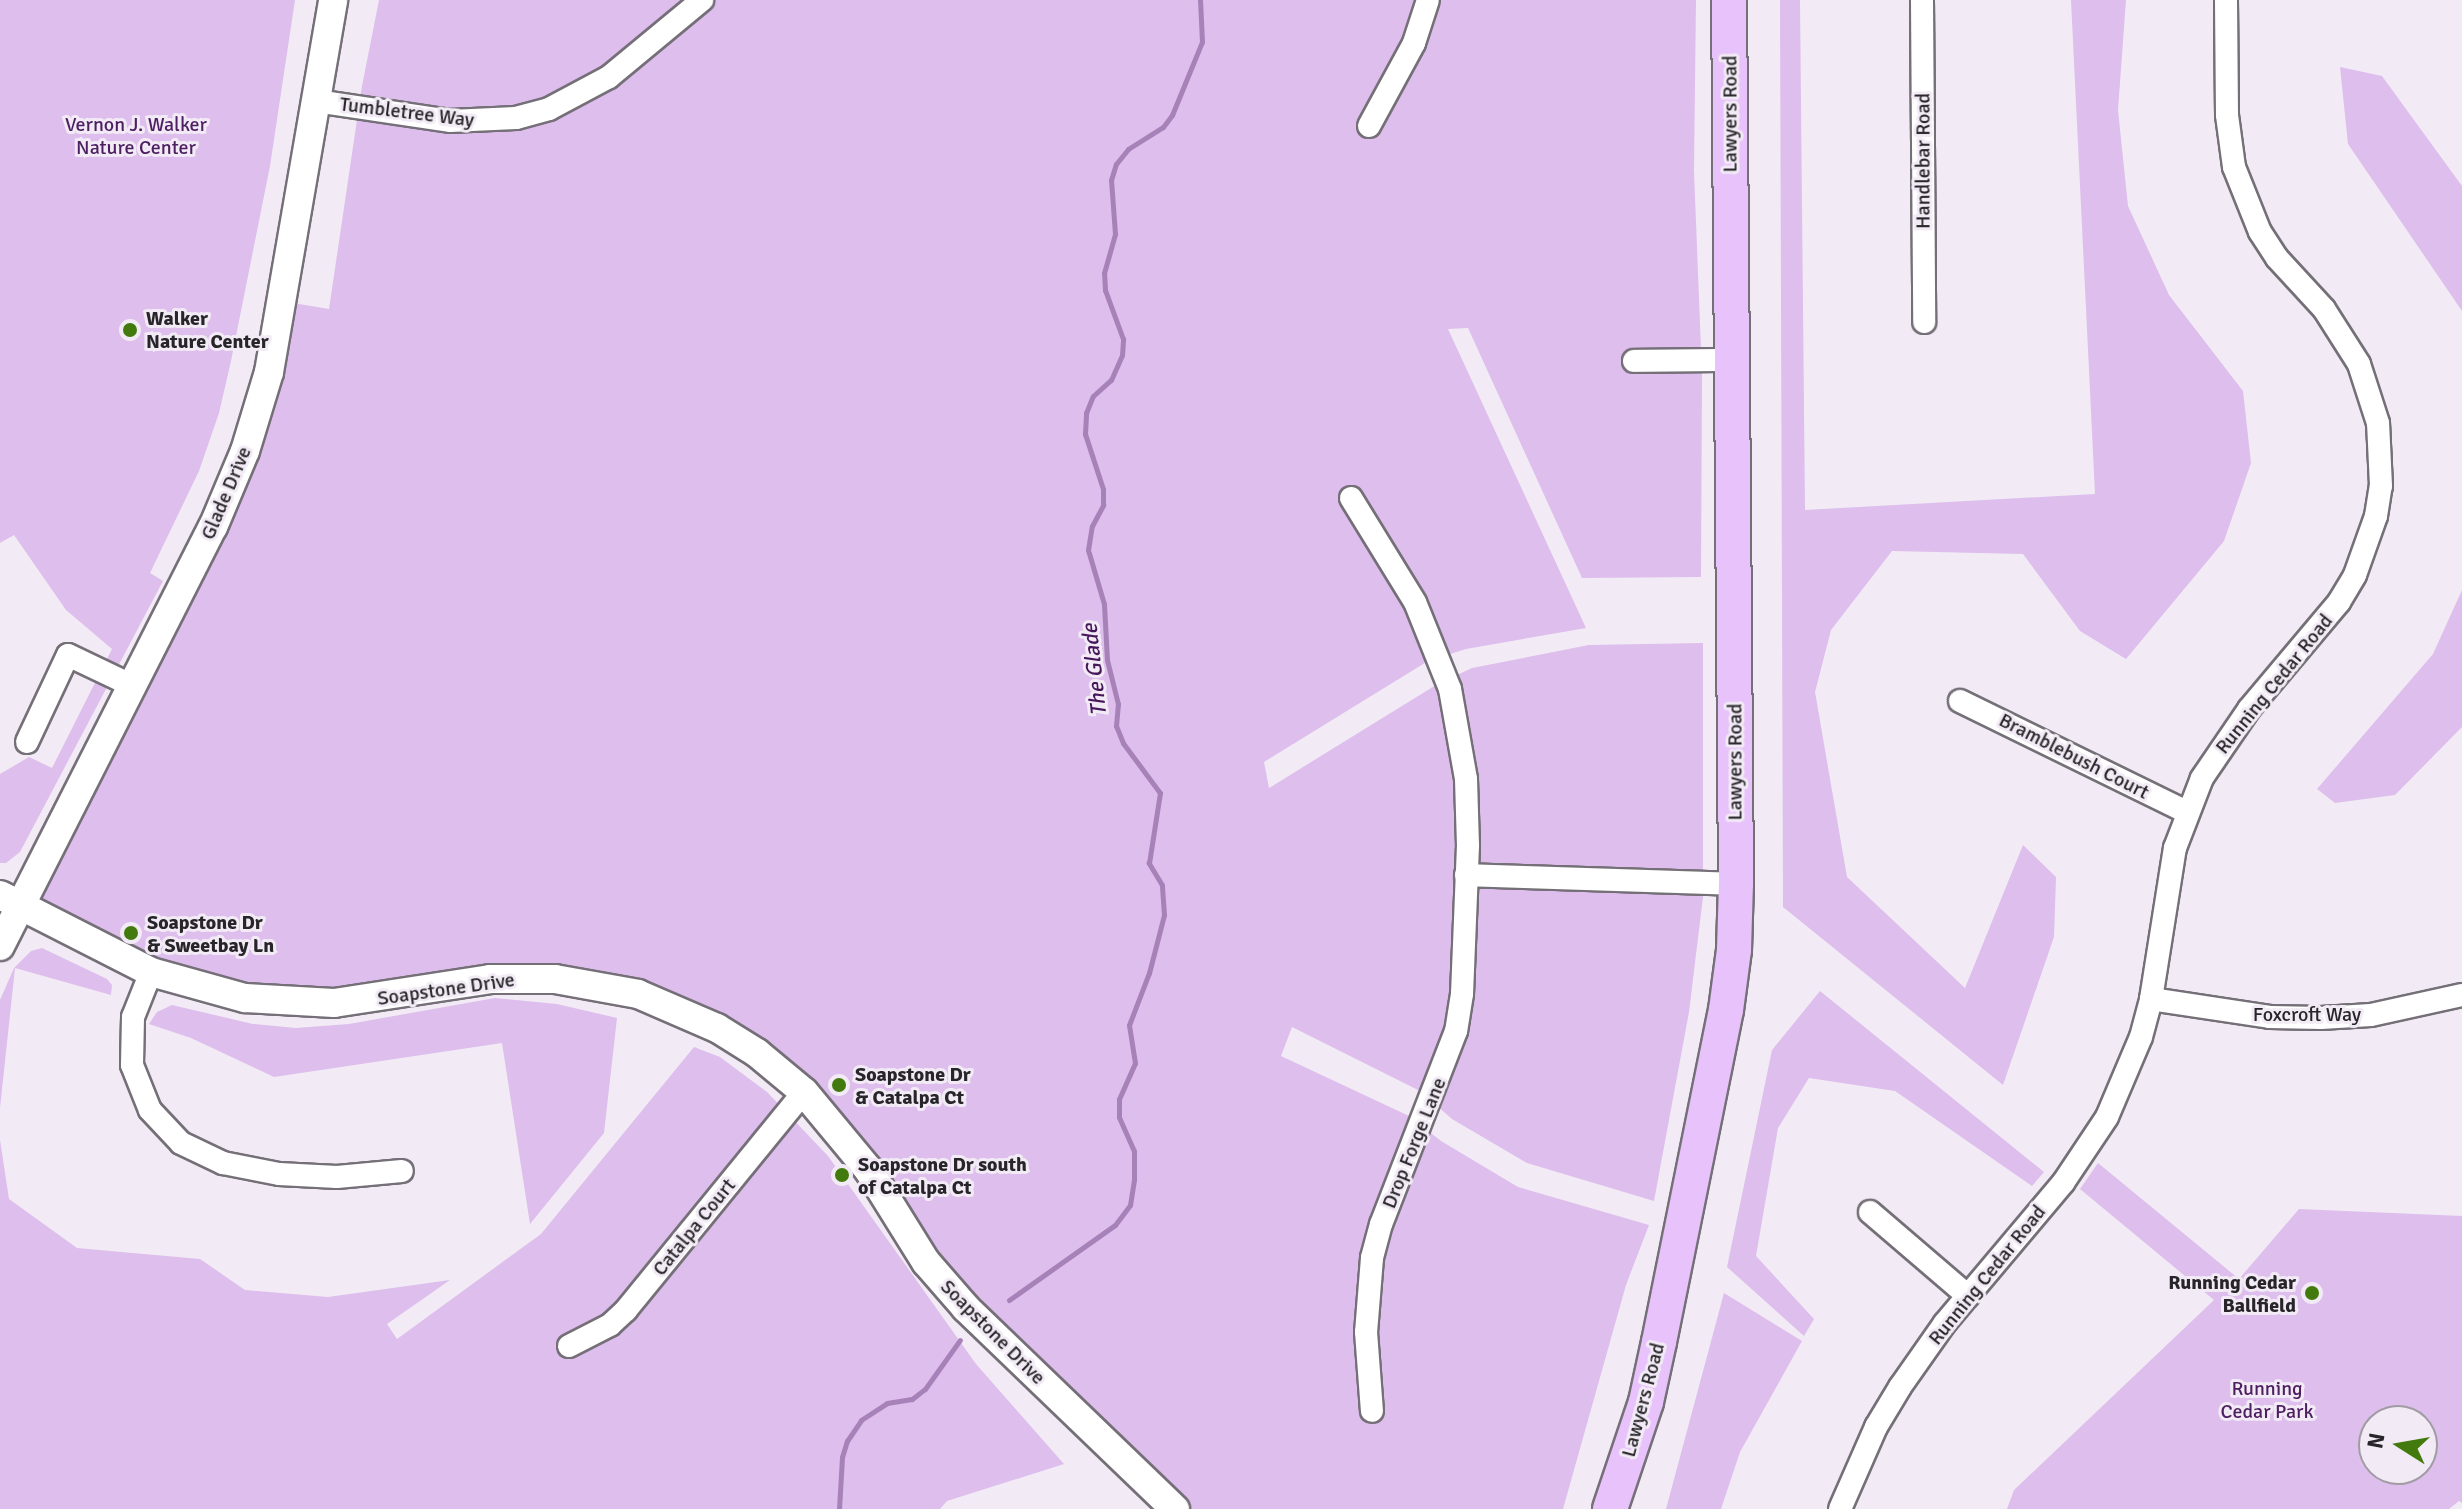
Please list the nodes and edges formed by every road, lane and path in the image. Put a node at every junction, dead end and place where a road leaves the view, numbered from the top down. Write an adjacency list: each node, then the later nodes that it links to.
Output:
1 (333, 0): 7 (street, Glade Drive)
2 (702, 0): 7 (street, Tumbletree Way)
3 (1428, 0): 8 (street)
4 (1729, 0): 10 (main road, Lawyers Road)
5 (1922, 0): 9 (street, Handlebar Road)
6 (2226, 0): 16 (street, Running Cedar Road)
7 (316, 101): 13 (street, Glade Drive)
8 (1369, 126)
9 (1924, 322)
10 (1733, 360): 11 (street); 18 (main road, Lawyers Road)
11 (1634, 361)
12 (1351, 498): 17 (street, Drop Forge Lane)
13 (131, 685): 15 (street); 19 (street, Glade Drive)
14 (1960, 701): 16 (street, Bramblebush Court)
15 (27, 742)
16 (2187, 812): 23 (street, Running Cedar Road)
17 (1466, 875): 18 (street); 29 (street, Drop Forge Lane)
18 (1736, 884): 31 (main road, Lawyers Road)
19 (10, 900): 20 (street, Glade Drive); 21 (street, Soapstone Drive)
20 (0, 946)
21 (151, 972): 24 (street, Soapstone Drive); 25 (street)
22 (2462, 995): 23 (street, Foxcroft Way)
23 (2151, 999): 27 (street, Running Cedar Road)
24 (804, 1092): 28 (street, Catalpa Court); 30 (street, Soapstone Drive)
25 (402, 1171)
26 (1870, 1212): 27 (street)
27 (1968, 1296): 32 (street, Running Cedar Road)
28 (569, 1346)
29 (1372, 1411)
30 (1175, 1509)
31 (1610, 1509)
32 (1840, 1509)

